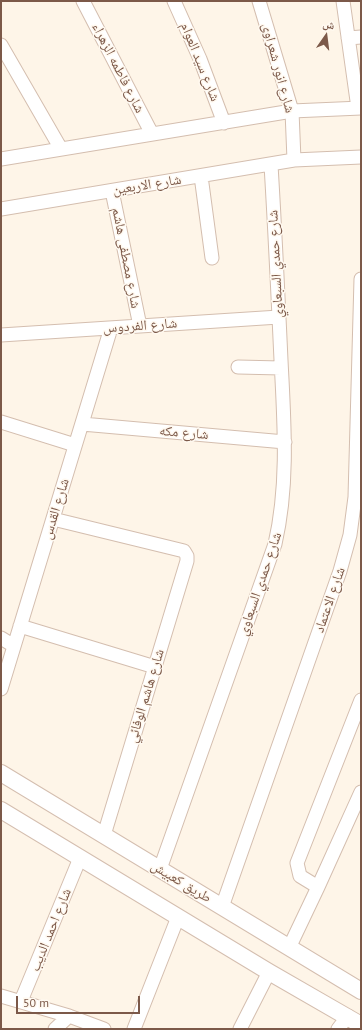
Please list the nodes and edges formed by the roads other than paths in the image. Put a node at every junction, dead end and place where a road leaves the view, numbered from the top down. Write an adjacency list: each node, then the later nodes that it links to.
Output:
1 (83, 1): 11 (street, شارع فاطمه الزهراء)
2 (174, 1): 10 (street, شارع سيد العوام)
3 (259, 1): 9 (street, شارع انور شعراوى)
4 (343, 1): 6 (street)
5 (361, 37): 6 (street)
6 (348, 38): 8 (street)
7 (1, 45): 12 (street)
8 (359, 108): 9 (street)
9 (292, 111): 10 (street); 15 (street, شارع انور شعراوى)
10 (224, 122): 11 (street)
11 (152, 134): 12 (street)
12 (61, 149): 14 (street)
13 (361, 157): 15 (street, شارع الاربعين)
14 (1, 159)
15 (294, 160): 16 (street, شارع الاربعين)
16 (271, 165): 17 (street, شارع الاربعين); 22 (street, شارع حمدي السبعاوي)
17 (201, 176): 18 (street, شارع الاربعين); 20 (street)
18 (112, 190): 19 (street, شارع الاربعين); 23 (street, شارع مصطفى هاشم)
19 (1, 209)
20 (212, 258)
21 (361, 279): 28 (street, شارع الاعتماد)
22 (279, 317): 23 (street, شارع الفردوس); 27 (street, شارع حمدي السبعاوي)
23 (140, 326): 24 (street, شارع الفردوس)
24 (111, 328): 25 (street, شارع الفردوس); 30 (street, شارع القدس)
25 (1, 335)
26 (238, 367): 27 (street)
27 (281, 368): 31 (street, شارع حمدي السبعاوي)
28 (360, 369): 47 (street, شارع الاعتماد)
29 (1, 422): 32 (street)
30 (82, 424): 31 (street, شارع مكه); 32 (street, شارع القدس)
31 (285, 442): 45 (street, شارع حمدي السبعاوي)
32 (75, 445): 33 (street, شارع القدس)
33 (53, 519): 34 (street, شارع القدس); 37 (street, شارع هاشم الوفائي)
34 (20, 626): 36 (street, شارع القدس); 37 (street)
35 (1, 638): 36 (street)
36 (14, 646): 38 (street, شارع القدس)
37 (155, 667): 43 (street, شارع هاشم الوفائي)
38 (1, 689)
39 (361, 700): 46 (street)
40 (1, 773): 43 (street, طريق كعبيش)
41 (361, 792): 46 (street)
42 (1, 810): 44 (street)
43 (104, 835): 45 (street, طريق كعبيش)
44 (80, 858): 48 (street); 53 (street, شارع احمد الديب)
45 (160, 869): 47 (street, طريق كعبيش)
46 (318, 887): 49 (street)
47 (222, 907): 49 (street, طريق كعبيش)
48 (178, 917): 50 (street); 58 (street)
49 (289, 948): 51 (street, طريق كعبيش)
50 (269, 972): 55 (street); 59 (street)
51 (361, 991)
52 (1, 996): 53 (street)
53 (21, 1001): 54 (street)
54 (70, 1016): 56 (street); 57 (street)
55 (354, 1021): 60 (street)
56 (55, 1029)
57 (104, 1029)
58 (134, 1029)
59 (240, 1029)
60 (338, 1029)

